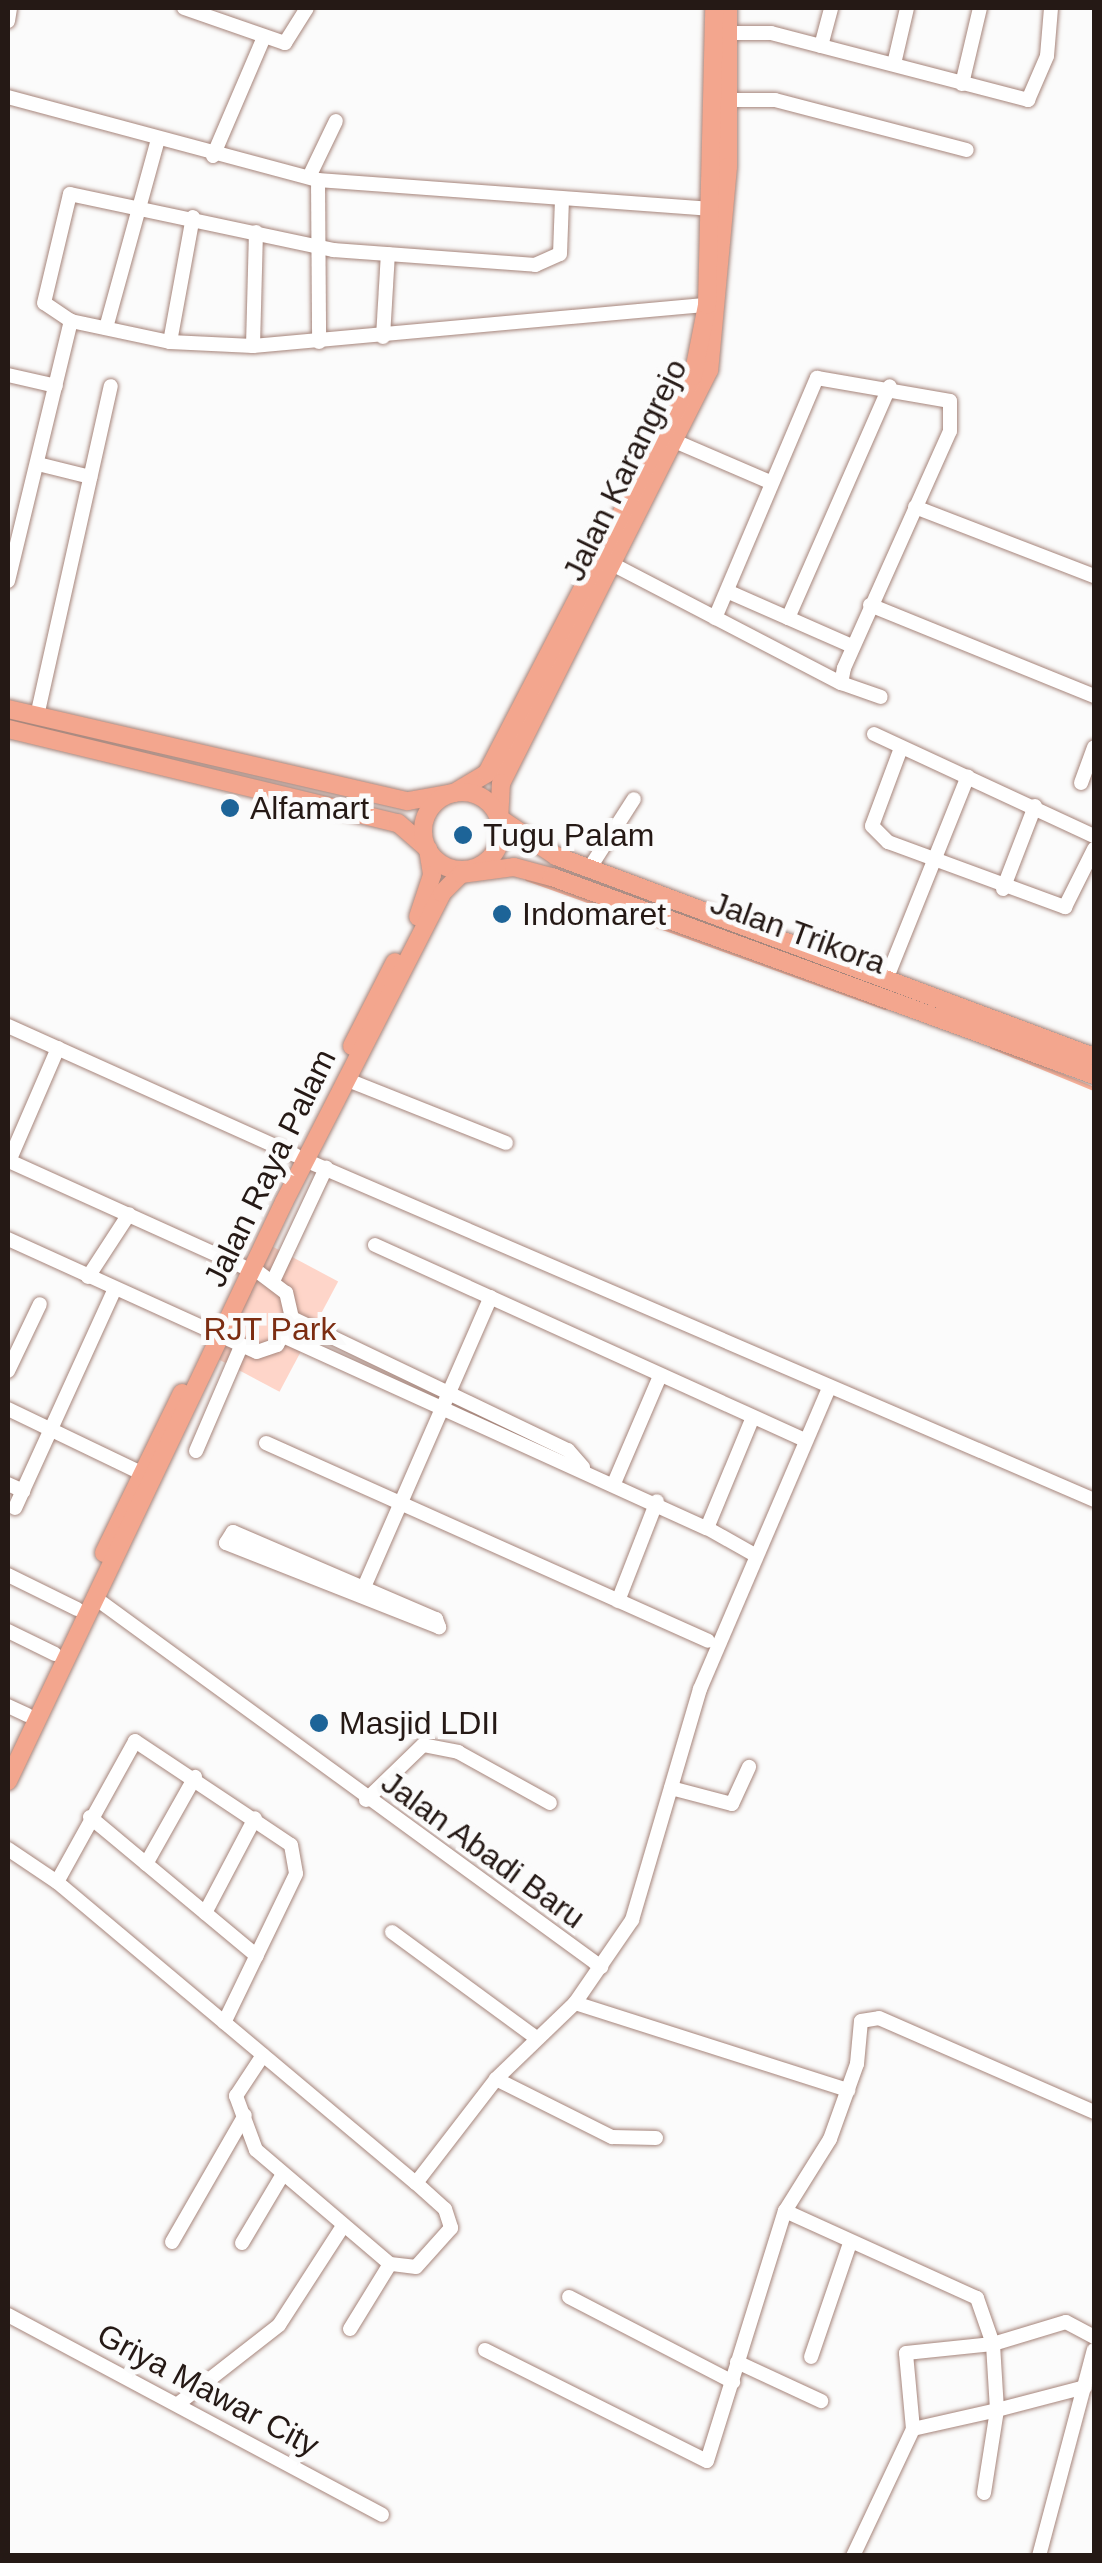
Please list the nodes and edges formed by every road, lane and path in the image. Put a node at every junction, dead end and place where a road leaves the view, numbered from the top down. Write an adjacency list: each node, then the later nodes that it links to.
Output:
1 (10, 8): 11 (street)
2 (184, 8): 10 (street)
3 (307, 8): 13 (street)
4 (714, 8): 18 (main road, Jalan Karangrejo)
5 (728, 8): 12 (main road, Jalan Karangrejo)
6 (831, 8): 14 (street)
7 (907, 8): 15 (street)
8 (980, 8): 16 (street)
9 (1050, 8): 16 (street)
10 (231, 15): 13 (street)
11 (8, 21)
12 (727, 33): 14 (street); 18 (main road, Jalan Karangrejo)
13 (264, 37): 22 (street)
14 (821, 46): 15 (street)
15 (894, 64): 16 (street)
16 (962, 84)
17 (8, 97): 20 (street)
18 (721, 100): 21 (street); 26 (main road, Jalan Karangrejo); 42 (main road, Jalan Karangrejo)
19 (336, 120): 23 (street)
20 (157, 144): 22 (street); 25 (street)
21 (967, 150)
22 (213, 156): 23 (street)
23 (313, 179): 24 (street); 29 (street)
24 (562, 199): 26 (street); 30 (street)
25 (135, 204): 27 (street); 32 (street); 33 (street)
26 (712, 210): 31 (main road, Jalan Karangrejo)
27 (193, 217): 28 (street); 35 (street)
28 (256, 232): 29 (street); 37 (street)
29 (314, 246): 30 (street); 36 (street)
30 (388, 254): 34 (street)
31 (707, 305): 34 (street); 66 (main road, Jalan Karangrejo)
32 (71, 321): 33 (street); 39 (street)
33 (106, 328): 35 (street)
34 (383, 338): 36 (street)
35 (170, 342): 37 (street)
36 (318, 342): 37 (street)
37 (253, 346)
38 (8, 375): 39 (street)
39 (56, 386): 43 (street)
40 (111, 386): 44 (street)
41 (890, 386): 45 (street); 46 (street); 53 (street)
42 (677, 442): 45 (street); 47 (main road, Jalan Karangrejo)
43 (38, 464): 44 (street); 49 (street)
44 (90, 477): 59 (street)
45 (772, 483): 50 (street)
46 (915, 507): 48 (street); 51 (street)
47 (614, 564): 52 (street); 69 (main road, Jalan Karangrejo)
48 (1094, 576)
49 (8, 581)
50 (729, 592): 52 (street); 53 (street)
51 (870, 605): 54 (street); 56 (street)
52 (715, 618): 55 (street)
53 (788, 618): 54 (street)
54 (850, 646): 55 (street)
55 (841, 683): 57 (street)
56 (1094, 696)
57 (881, 697)
58 (8, 710): 59 (main road)
59 (37, 716): 66 (main road)
60 (8, 729): 71 (main road)
61 (874, 734): 63 (street)
62 (1094, 747): 65 (street)
63 (901, 748): 64 (street); 73 (street)
64 (968, 776): 68 (street); 73 (street)
65 (1081, 784)
66 (454, 793): 69 (main road); 71 (main road)
67 (634, 798): 75 (street)
68 (1036, 806): 70 (street); 76 (street)
69 (499, 818): 74 (main road); 75 (main road, Jalan Trikora)
70 (1094, 836)
71 (428, 849): 74 (main road); 84 (main road, Jalan Raya Palam)
72 (1094, 849): 76 (street)
73 (933, 862): 76 (street); 77 (street)
74 (476, 868): 81 (main road, Jalan Trikora); 82 (main road, Jalan Raya Palam)
75 (589, 869): 77 (main road, Jalan Trikora)
76 (1003, 889)
77 (888, 975): 80 (main road, Jalan Trikora)
78 (8, 1026): 79 (street)
79 (58, 1048): 84 (street); 86 (street)
80 (1094, 1057)
81 (1094, 1076)
82 (348, 1080): 83 (street); 84 (main road, Jalan Raya Palam)
83 (506, 1144)
84 (300, 1157): 85 (street); 89 (main road, Jalan Raya Palam)
85 (326, 1168): 91 (street); 101 (street)
86 (129, 1214): 89 (street); 90 (street)
87 (8, 1239): 90 (street)
88 (375, 1245): 93 (street)
89 (248, 1267): 91 (street); 97 (main road, Jalan Raya Palam)
90 (88, 1277): 92 (street)
91 (274, 1279): 95 (street)
92 (115, 1289): 97 (street); 106 (street)
93 (492, 1297): 100 (street); 102 (street)
94 (40, 1304): 99 (street)
95 (292, 1318): 96 (street); 102 (street)
96 (284, 1336): 98 (street); 104 (street)
97 (216, 1337): 98 (street); 111 (main road, Jalan Raya Palam); 123 (main road, Jalan Raya Palam)
98 (240, 1348): 109 (street)
99 (8, 1372)
100 (660, 1376): 105 (street); 112 (street)
101 (829, 1388): 107 (street); 115 (street)
102 (451, 1392): 104 (street); 110 (street)
103 (8, 1409): 106 (street)
104 (444, 1411): 110 (street); 117 (street)
105 (753, 1417): 107 (street); 119 (street)
106 (51, 1430): 111 (street); 114 (street)
107 (804, 1440): 120 (street)
108 (266, 1443): 117 (street)
109 (196, 1451)
110 (584, 1467): 112 (street)
111 (141, 1473): 125 (main road, Jalan Raya Palam)
112 (615, 1481): 116 (street)
113 (8, 1484): 114 (street)
114 (23, 1491): 118 (street)
115 (1094, 1500)
116 (657, 1502): 119 (street); 124 (street)
117 (403, 1505): 122 (street); 124 (street)
118 (15, 1508)
119 (707, 1528): 120 (street)
120 (755, 1555): 135 (street)
121 (8, 1575): 125 (street)
122 (362, 1593): 122 (street); 122 (street)
123 (94, 1597): 134 (main road, Jalan Raya Palam); 136 (street, Jalan Abadi Baru)
124 (618, 1601): 127 (street)
125 (78, 1609): 128 (main road, Jalan Raya Palam)
126 (8, 1631): 128 (street)
127 (708, 1641)
128 (56, 1654): 130 (main road, Jalan Raya Palam)
129 (8, 1706): 130 (street)
130 (27, 1715): 131 (main road, Jalan Raya Palam)
131 (8, 1757)
132 (749, 1767): 135 (street)
133 (195, 1777): 138 (street); 139 (street); 141 (street)
134 (8, 1781)
135 (671, 1788): 146 (street)
136 (366, 1800): 137 (street); 146 (street, Jalan Abadi Baru)
137 (550, 1803)
138 (90, 1817): 141 (street); 142 (street)
139 (255, 1818): 143 (street); 145 (street)
140 (8, 1849): 142 (street)
141 (146, 1864): 143 (street)
142 (56, 1882): 148 (street)
143 (205, 1913): 145 (street)
144 (392, 1932): 149 (street)
145 (257, 1956): 148 (street)
146 (600, 1967): 147 (street)
147 (574, 2003): 149 (street); 152 (street)
148 (224, 2023): 150 (street)
149 (535, 2036): 151 (street)
150 (263, 2055): 154 (street); 157 (street)
151 (496, 2079): 155 (street); 157 (street)
152 (848, 2090): 153 (street); 158 (street)
153 (1094, 2112)
154 (245, 2115): 156 (street); 160 (street)
155 (656, 2138)
156 (283, 2174): 159 (street); 161 (street)
157 (416, 2183): 163 (street)
158 (785, 2211): 162 (street); 172 (street)
159 (343, 2226): 163 (street); 176 (street)
160 (172, 2242)
161 (242, 2243)
162 (850, 2244): 168 (street); 171 (street)
163 (390, 2264): 166 (street)
164 (569, 2296): 173 (street)
165 (8, 2315): 176 (street, Griya Mawar City)
166 (350, 2329)
167 (1094, 2337): 168 (street)
168 (992, 2344): 177 (street); 178 (street)
169 (486, 2350): 173 (street)
170 (1094, 2350): 174 (street)
171 (810, 2357)
172 (737, 2362): 173 (street); 175 (street)
173 (732, 2382)
174 (1085, 2387): 177 (street); 182 (street)
175 (821, 2402)
176 (178, 2404): 180 (street, Griya Mawar City)
177 (997, 2410): 178 (street); 179 (street)
178 (913, 2429): 181 (street)
179 (984, 2493)
180 (382, 2515)
181 (853, 2556)
182 (1039, 2556)

